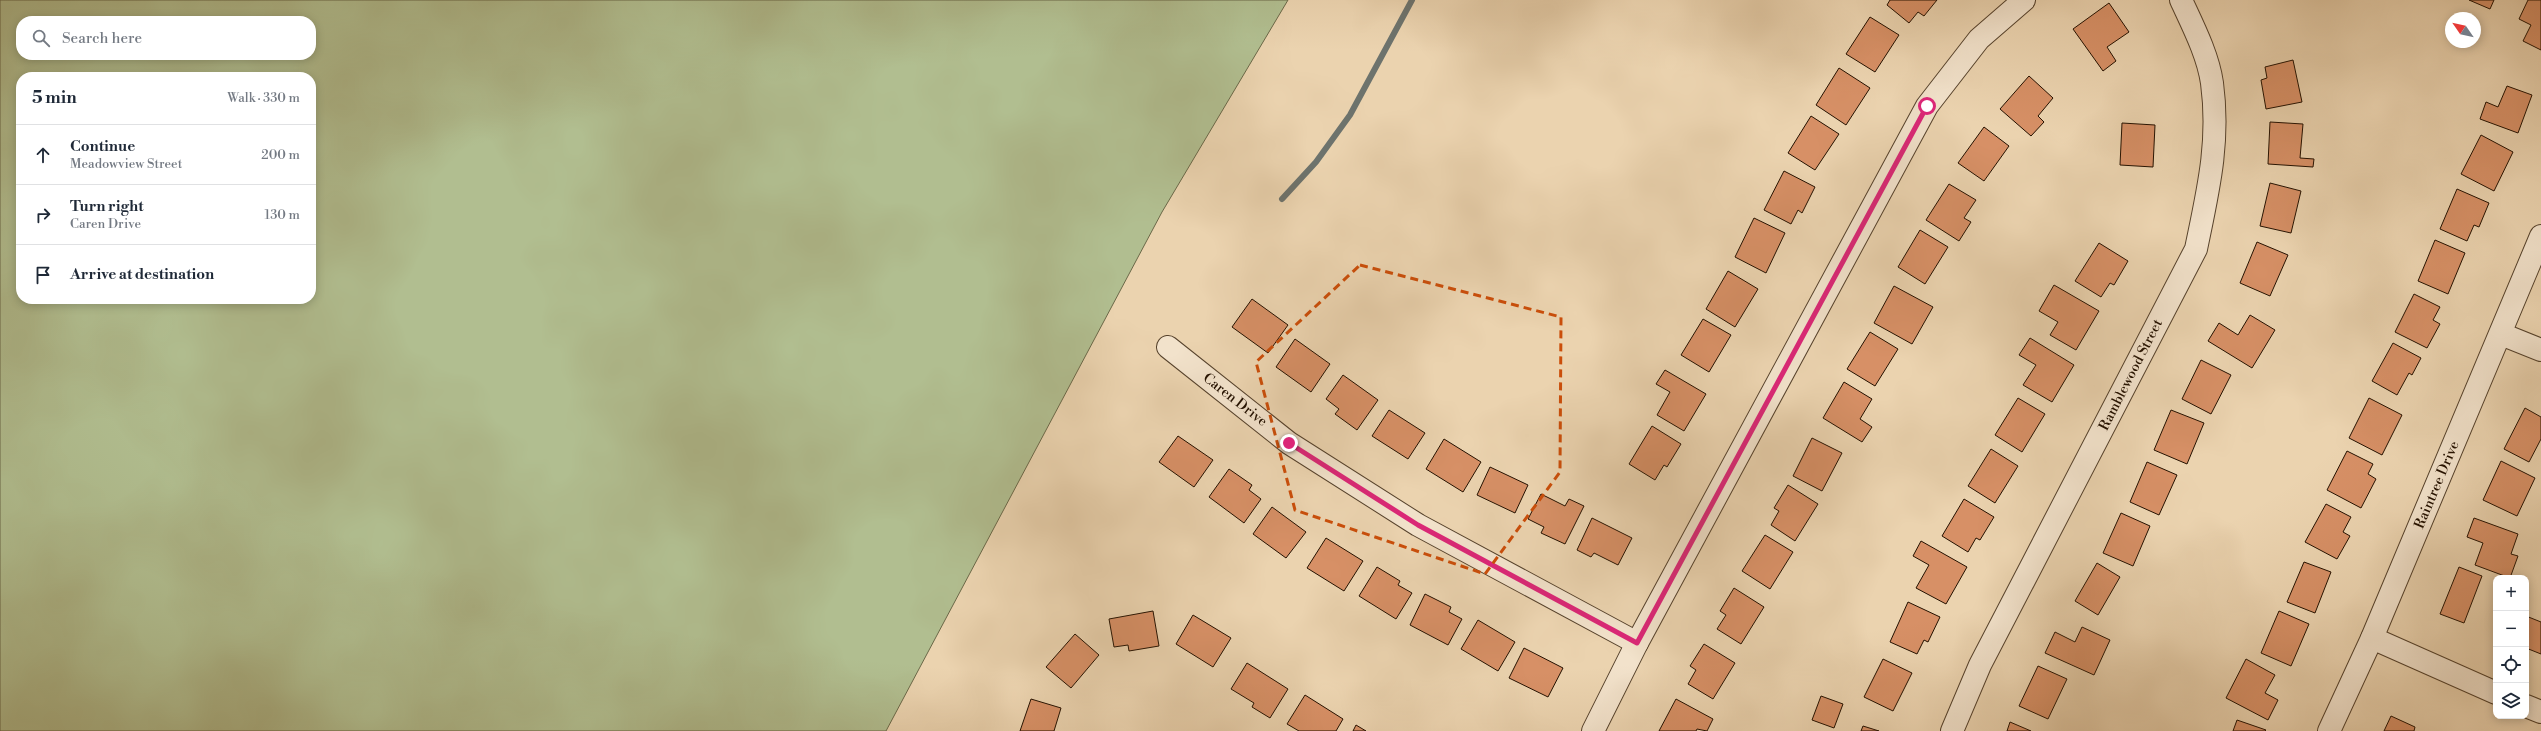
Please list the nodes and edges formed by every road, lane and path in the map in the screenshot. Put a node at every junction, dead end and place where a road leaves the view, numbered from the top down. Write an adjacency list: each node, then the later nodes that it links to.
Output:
1 (2024, 0): 8 (street)
2 (2181, 0): 13 (street, Ramblewood Street)
3 (2541, 236): 4 (street, Raintree Drive)
4 (2501, 334): 6 (street); 7 (street, Raintree Drive)
5 (1168, 347): 8 (street, Caren Drive)
6 (2541, 350)
7 (2372, 638): 9 (street); 14 (street, Raintree Drive)
8 (1637, 643): 12 (street)
9 (2493, 691)
10 (2529, 707): 11 (street)
11 (2541, 712)
12 (1593, 731)
13 (1952, 731)
14 (2328, 731)

